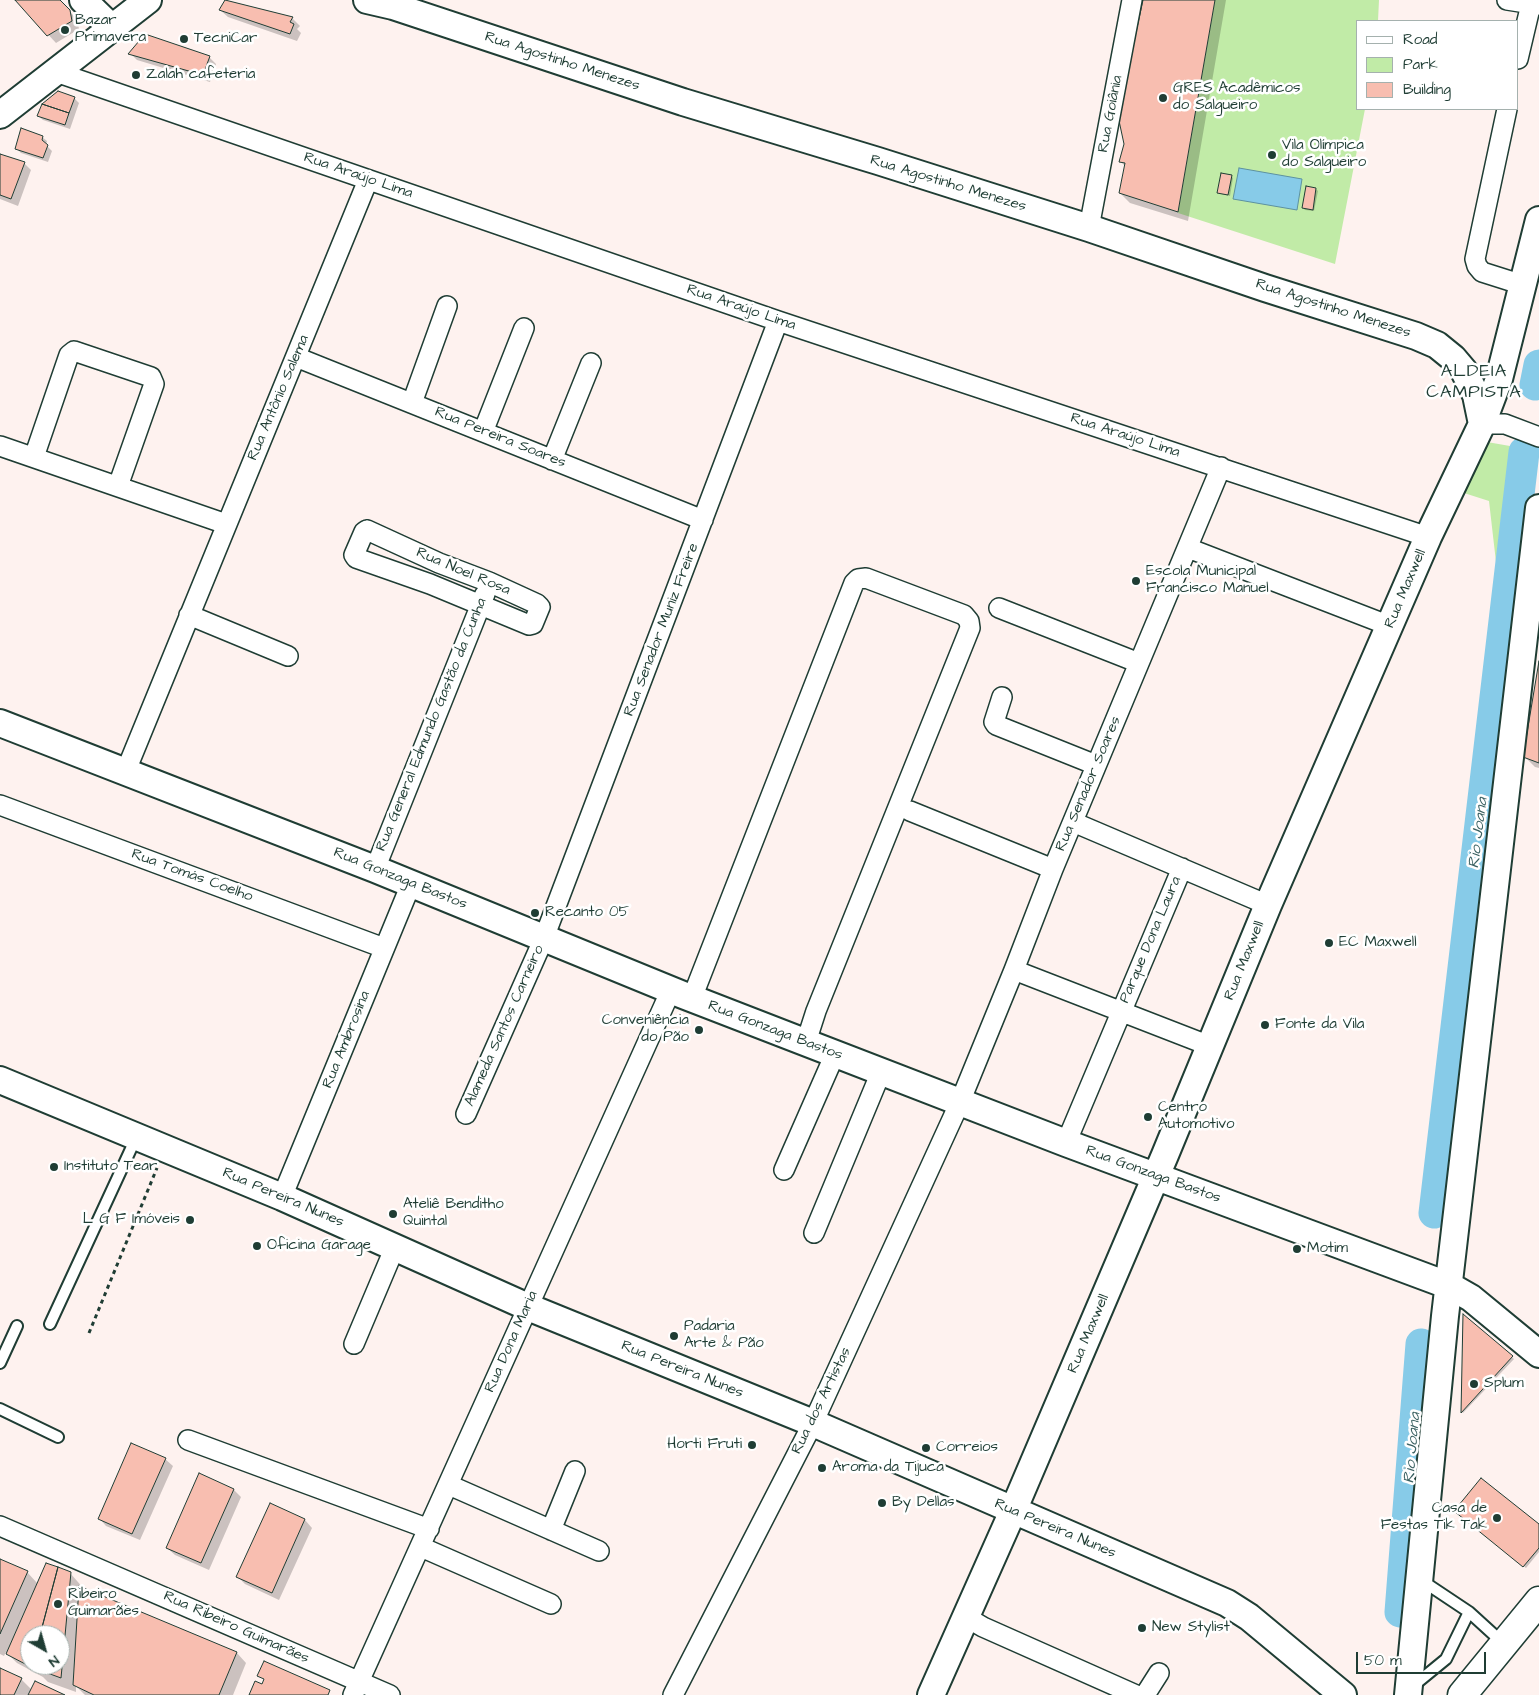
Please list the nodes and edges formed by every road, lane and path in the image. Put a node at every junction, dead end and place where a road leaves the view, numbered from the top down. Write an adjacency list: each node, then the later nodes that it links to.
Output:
1 (83, 0): 7 (main road)
2 (148, 0): 7 (main road)
3 (367, 0): 14 (main road, Rua Agostinho Menezes)
4 (1132, 0): 14 (street, Rua Goiânia)
5 (1507, 0): 6 (street)
6 (1535, 5): 8 (street)
7 (112, 28): 9 (main road)
8 (1519, 56)
9 (56, 72): 11 (main road); 12 (street, Rua Araújo Lima)
10 (1507, 110): 15 (street)
11 (0, 115)
12 (368, 180): 17 (street, Rua Araújo Lima); 19 (street, Rua Antônio Salema)
13 (1539, 220): 15 (main road, Rua Maxwell)
14 (1089, 228): 22 (main road, Rua Agostinho Menezes)
15 (1523, 285): 22 (main road, Rua Maxwell)
16 (447, 306): 21 (street)
17 (778, 321): 28 (street, Rua Araújo Lima); 31 (street, Rua Senador Muniz Freire)
18 (524, 328): 23 (street)
19 (296, 357): 21 (street, Rua Pereira Soares); 32 (street, Rua Antônio Salema)
20 (591, 363): 27 (street)
21 (412, 403): 23 (street, Rua Pereira Soares)
22 (1482, 424): 24 (street); 33 (main road, Rua Maxwell)
23 (483, 432): 27 (street, Rua Pereira Soares)
24 (1539, 437)
25 (0, 446): 26 (street)
26 (34, 458): 29 (street); 29 (street)
27 (552, 460): 31 (street, Rua Pereira Soares)
28 (1221, 467): 33 (street, Rua Araújo Lima); 34 (street, Rua Senador Soares)
29 (118, 486): 32 (street)
30 (1539, 508): 74 (main road)
31 (703, 520): 54 (street, Rua Senador Muniz Freire)
32 (226, 524): 38 (street, Rua Antônio Salema)
33 (1428, 537): 39 (main road, Rua Maxwell)
34 (1188, 548): 39 (street); 41 (street, Rua Senador Soares)
35 (489, 582): 36 (street, Rua General Edmundo Gastão da Cunha); 36 (street, Rua Noel Rosa); 36 (street, Rua Noel Rosa)
36 (481, 604): 50 (street, Rua General Edmundo Gastão da Cunha)
37 (999, 608): 41 (street)
38 (189, 616): 40 (street); 45 (street, Rua Antônio Salema)
39 (1390, 626): 53 (main road, Rua Maxwell)
40 (288, 656)
41 (1139, 663): 44 (street, Rua Senador Soares)
42 (1002, 697): 44 (street)
43 (0, 723): 45 (main road, Rua Gonzaga Bastos)
44 (1096, 765): 48 (street, Rua Senador Soares)
45 (125, 773): 50 (main road, Rua Gonzaga Bastos)
46 (0, 805): 55 (street, Rua Tomás Coelho)
47 (910, 811): 51 (street)
48 (1073, 822): 49 (street, Parque Dona Laura); 51 (street, Rua Senador Soares)
49 (1182, 868): 53 (street, Parque Dona Laura); 58 (street, Parque Dona Laura)
50 (374, 869): 52 (main road, Rua Gonzaga Bastos)
51 (1053, 869): 56 (street, Rua Senador Soares)
52 (411, 884): 54 (main road, Rua Gonzaga Bastos); 55 (street, Rua Ambrosina)
53 (1268, 905): 60 (main road, Rua Maxwell)
54 (544, 938): 57 (main road, Rua Gonzaga Bastos); 65 (street, Alameda Santos Carneiro)
55 (384, 948): 71 (street, Rua Ambrosina)
56 (1014, 970): 58 (street, Parque Dona Laura); 64 (street, Rua Senador Soares)
57 (682, 994): 59 (main road, Rua Gonzaga Bastos); 59 (street, Rua Dona Maria); 75 (street, Rua Dona Maria)
58 (1121, 1012): 60 (street, Parque Dona Laura); 67 (street, Parque Dona Laura)
59 (806, 1042): 61 (main road, Rua Gonzaga Bastos)
60 (1210, 1046): 70 (main road, Rua Maxwell)
61 (834, 1054): 62 (main road, Rua Gonzaga Bastos); 69 (street)
62 (881, 1072): 64 (main road, Rua Gonzaga Bastos); 72 (street)
63 (0, 1080): 66 (main road, Rua Pereira Nunes)
64 (960, 1102): 67 (main road, Rua Gonzaga Bastos); 83 (street, Rua dos Artistas)
65 (466, 1114)
66 (136, 1137): 68 (main road, Rua Pereira Nunes); 76 (lane)
67 (1066, 1143): 70 (main road, Rua Gonzaga Bastos)
68 (165, 1149): 71 (main road, Rua Pereira Nunes); 78 (path)
69 (784, 1170)
70 (1156, 1176): 74 (main road, Rua Gonzaga Bastos); 88 (main road, Rua Maxwell)
71 (282, 1197): 73 (main road, Rua Pereira Nunes)
72 (814, 1233)
73 (395, 1247): 75 (main road, Rua Pereira Nunes); 79 (street)
74 (1450, 1286): 80 (main road, Rua Gonzaga Bastos); 94 (main road)
75 (528, 1307): 83 (main road, Rua Pereira Nunes); 87 (street, Rua Dona Maria)
76 (50, 1324)
77 (17, 1326): 81 (lane)
78 (88, 1333)
79 (354, 1344)
80 (1539, 1354)
81 (0, 1363)
82 (0, 1409): 84 (lane)
83 (813, 1423): 88 (main road, Rua Pereira Nunes); 104 (street, Rua dos Artistas)
84 (58, 1437)
85 (188, 1440): 90 (street)
86 (575, 1472): 91 (street)
87 (448, 1485): 90 (street, Rua Dona Maria); 91 (street)
88 (1013, 1511): 98 (main road, Rua Maxwell); 108 (main road, Rua Pereira Nunes)
89 (0, 1526): 101 (street, Rua Ribeiro Guimarães)
90 (429, 1529): 92 (street, Rua Dona Maria)
91 (552, 1530): 93 (street)
92 (421, 1546): 96 (street); 101 (street, Rua Dona Maria)
93 (599, 1551)
94 (1420, 1579): 97 (lane); 102 (main road)
95 (1539, 1601): 99 (main road)
96 (551, 1604)
97 (1469, 1612): 99 (lane); 102 (lane)
98 (966, 1618): 105 (main road, Rua Maxwell); 106 (street)
99 (1503, 1643): 109 (main road)
100 (1159, 1673): 107 (street)
101 (356, 1688): 103 (street, Rua Ribeiro Guimarães)
102 (1408, 1693)
103 (390, 1695)
104 (673, 1695)
105 (931, 1695)
106 (1136, 1695)
107 (1145, 1695)
108 (1343, 1695)
109 (1462, 1695)

